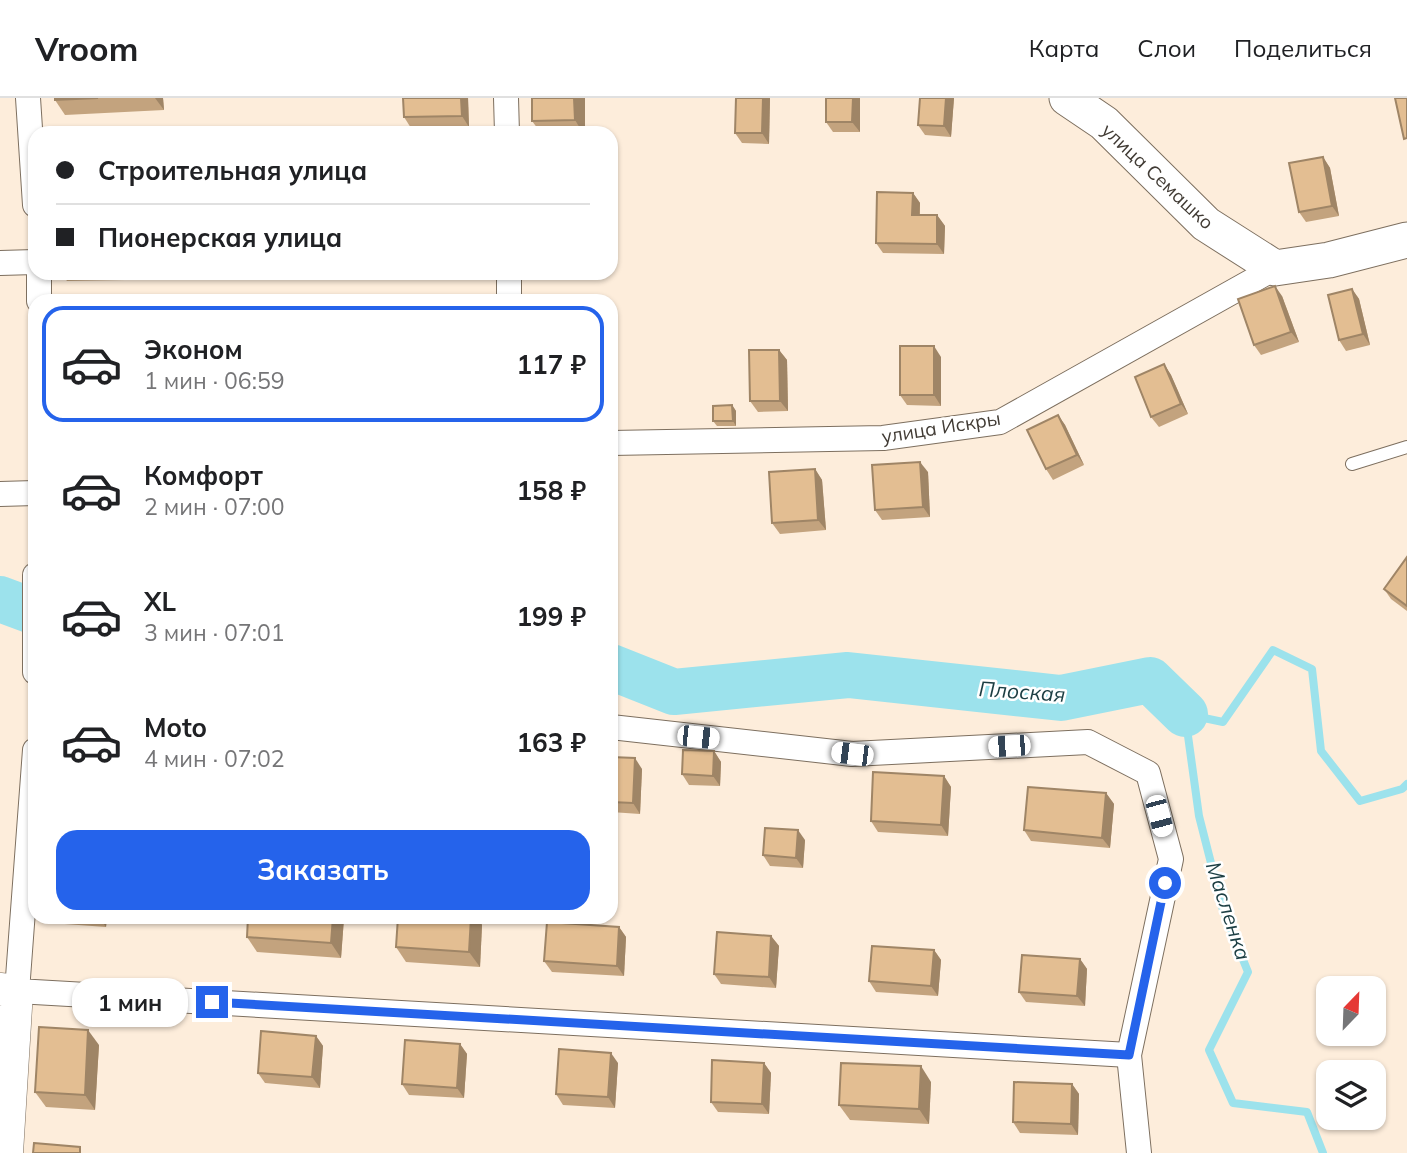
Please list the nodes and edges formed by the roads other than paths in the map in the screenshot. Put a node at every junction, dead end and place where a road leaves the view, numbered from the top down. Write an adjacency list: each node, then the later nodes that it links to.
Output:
1 (28, 98): 4 (street)
2 (506, 98): 5 (street)
3 (1067, 98): 9 (main road, улица Семашко)
4 (30, 126)
5 (507, 126)
6 (1407, 240): 9 (main road)
7 (28, 262): 8 (street)
8 (0, 263)
9 (1275, 268): 10 (street, улица Искры)
10 (618, 443)
11 (1407, 447): 12 (lane)
12 (1352, 464)
13 (28, 493): 14 (street)
14 (0, 494)
15 (618, 728): 18 (street)
16 (28, 815): 17 (street)
17 (9, 990): 18 (street); 19 (street)
18 (1129, 1055): 20 (street)
19 (7, 1153)
20 (1139, 1153)

